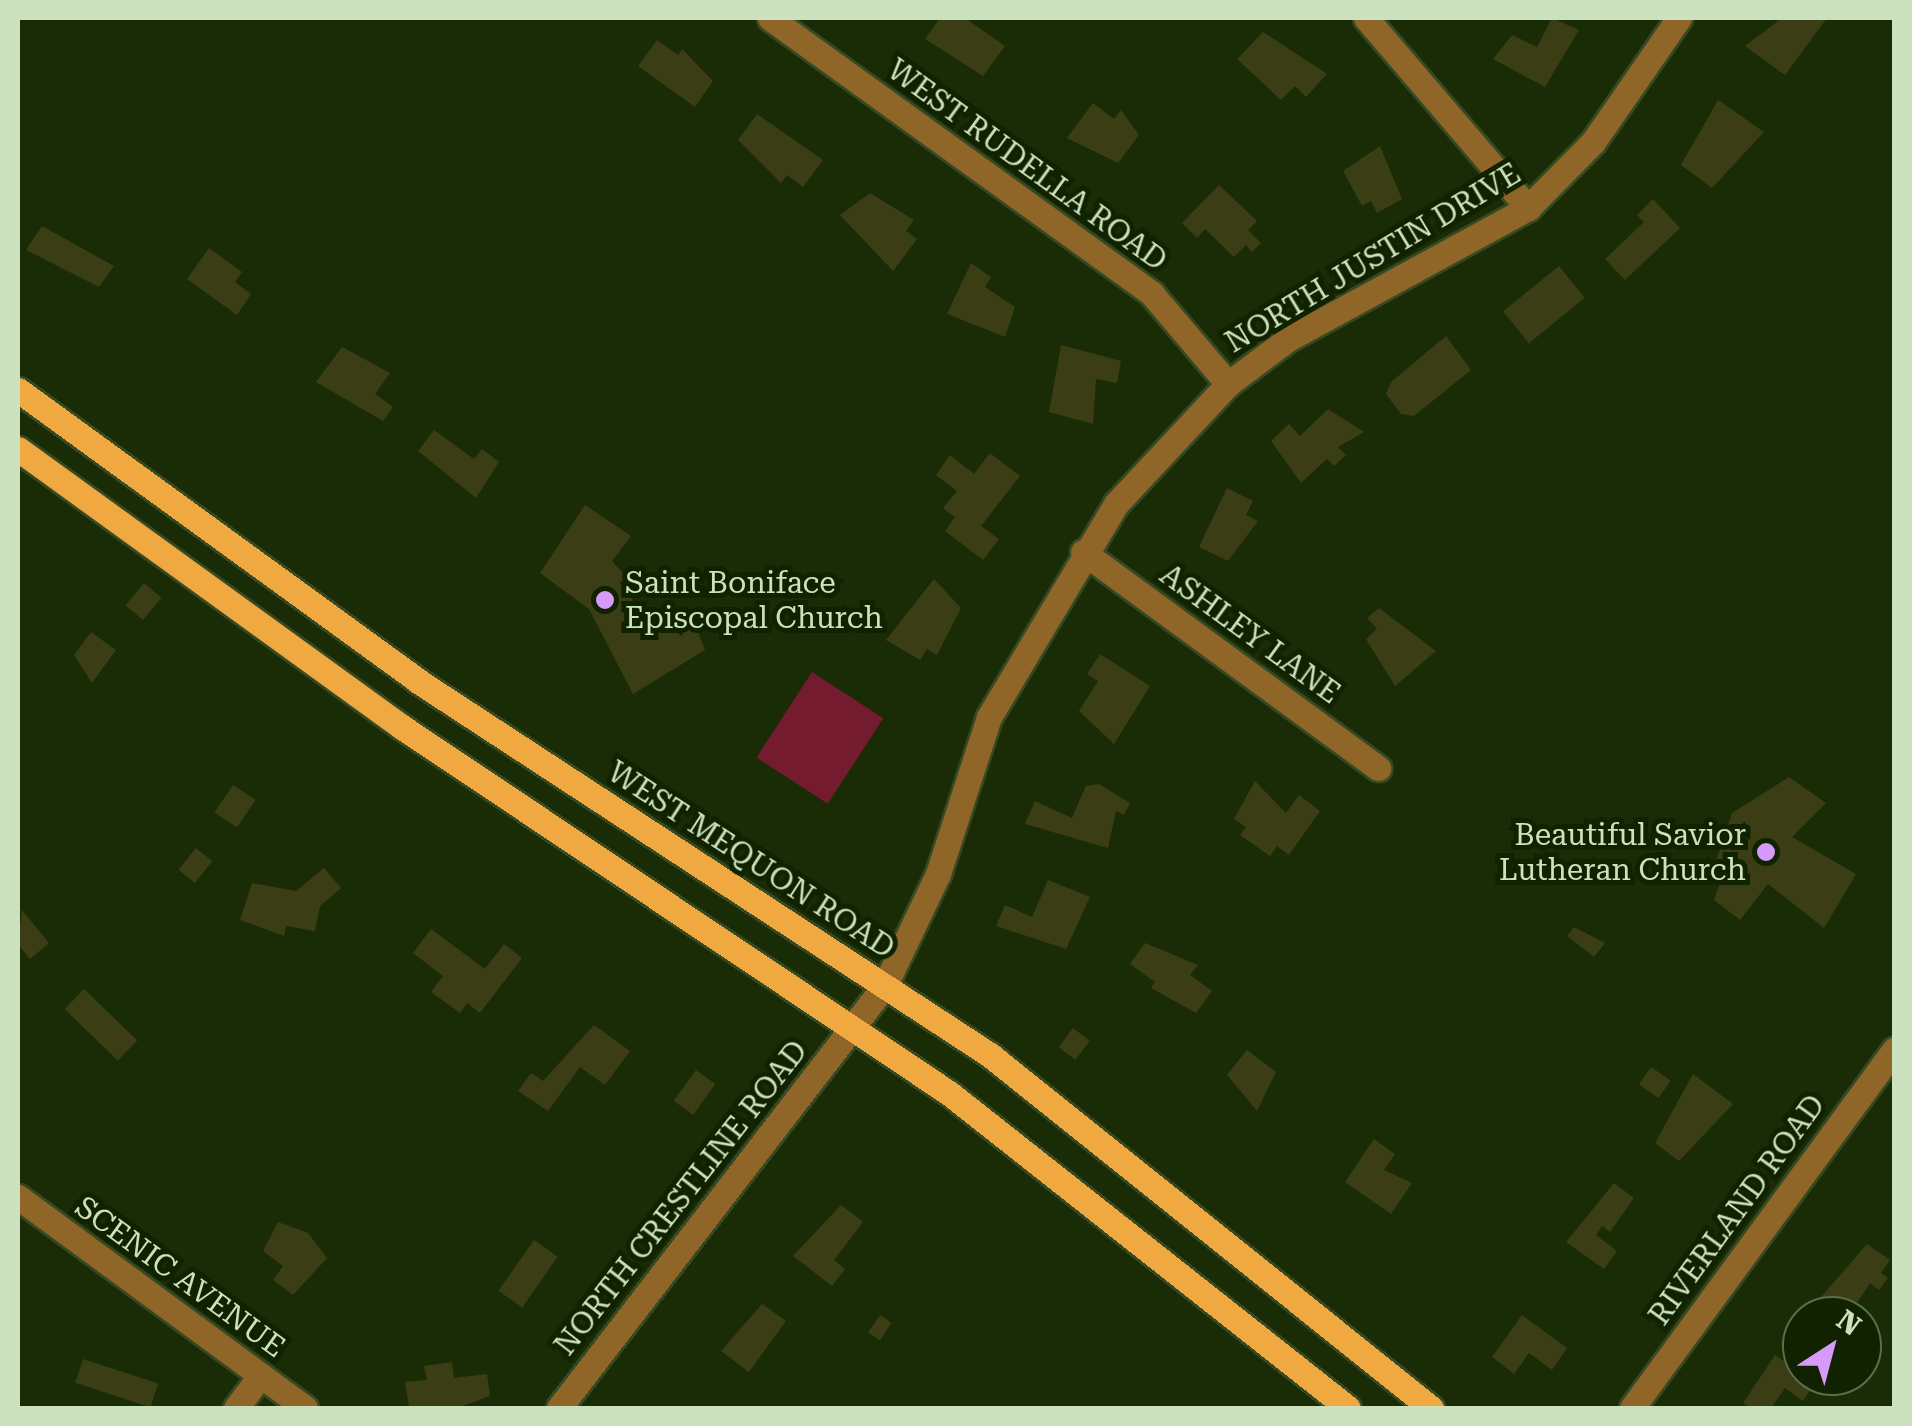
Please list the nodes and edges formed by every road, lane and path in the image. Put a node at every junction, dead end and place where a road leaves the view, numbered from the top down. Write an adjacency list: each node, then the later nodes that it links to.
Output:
1 (770, 18): 5 (street, WEST RUDELLA ROAD)
2 (1366, 18): 4 (street)
3 (1679, 18): 4 (street, NORTH JUSTIN DRIVE)
4 (1528, 208): 5 (street, NORTH JUSTIN DRIVE)
5 (1228, 384): 8 (street, NORTH JUSTIN DRIVE)
6 (18, 390): 10 (main road, WEST MEQUON ROAD)
7 (18, 449): 11 (main road)
8 (1083, 552): 9 (street, ASHLEY LANE); 10 (street, NORTH JUSTIN DRIVE)
9 (1378, 768)
10 (885, 985): 11 (street, NORTH JUSTIN DRIVE); 19 (main road, WEST MEQUON ROAD)
11 (854, 1028): 17 (street, NORTH CRESTLINE ROAD); 18 (main road)
12 (1894, 1050): 20 (street, RIVERLAND ROAD)
13 (18, 1197): 14 (street, SCENIC AVENUE)
14 (261, 1375): 15 (street); 16 (street, SCENIC AVENUE)
15 (236, 1408)
16 (305, 1408)
17 (558, 1408)
18 (1348, 1408)
19 (1432, 1408)
20 (1632, 1408)

